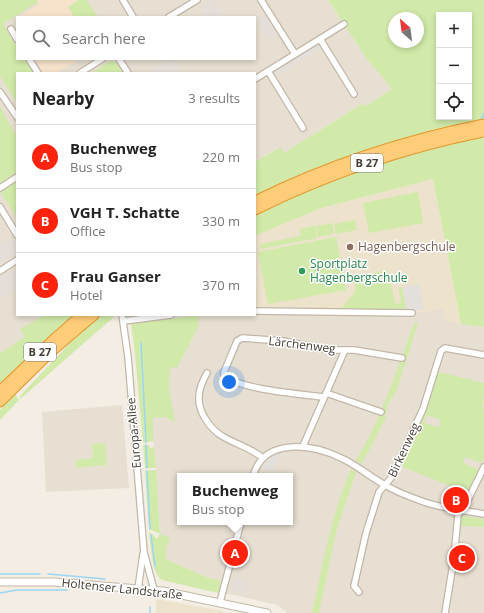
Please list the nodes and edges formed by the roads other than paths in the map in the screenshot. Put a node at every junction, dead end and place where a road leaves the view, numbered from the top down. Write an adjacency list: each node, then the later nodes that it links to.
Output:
1 (123, 0): 4 (street)
2 (197, 0): 5 (street)
3 (261, 0): 10 (street)
4 (132, 16)
5 (171, 16)
6 (344, 24): 9 (street)
7 (11, 29): 8 (street)
8 (16, 37)
9 (320, 38): 10 (street); 20 (street)
10 (295, 54): 14 (street)
11 (30, 60): 15 (street)
12 (100, 60): 16 (street)
13 (120, 60): 17 (street)
14 (268, 71): 18 (street); 23 (street)
15 (37, 72)
16 (82, 72)
17 (127, 72)
18 (256, 78)
19 (0, 92): 21 (street)
20 (354, 94)
21 (16, 115)
22 (484, 124): 27 (highway, B 27)
23 (303, 128)
24 (484, 132): 29 (highway, B 27)
25 (16, 178): 26 (street)
26 (0, 188)
27 (256, 201)
28 (0, 207): 30 (street)
29 (256, 210)
30 (16, 233)
31 (16, 261): 32 (street)
32 (0, 271)
33 (256, 311): 34 (street)
34 (412, 313)
35 (80, 316): 44 (highway, B 27)
36 (93, 316): 43 (highway, B 27)
37 (147, 316): 38 (street)
38 (123, 317): 57 (street, Europa-Allee)
39 (345, 350): 41 (street, Lärchenweg); 45 (street); 45 (street, Lärchenweg)
40 (484, 355): 53 (street, Birkenweg)
41 (402, 358)
42 (207, 373): 50 (street)
43 (18, 385): 46 (highway, B 27); 47 (highway, B 27)
44 (0, 391)
45 (325, 395): 48 (street); 49 (street)
46 (0, 398)
47 (0, 402)
48 (381, 412)
49 (303, 446): 50 (street); 53 (street)
50 (263, 458): 52 (street)
51 (484, 468): 54 (street)
52 (254, 473)
53 (385, 485): 54 (street); 61 (street, Birkenweg)
54 (461, 510): 55 (street); 64 (street)
55 (484, 514)
56 (240, 525): 62 (street)
57 (144, 552): 59 (street, Europa-Allee); 60 (street, Europa-Allee)
58 (0, 582): 59 (street, Holtenser Landstraße)
59 (138, 589): 60 (street, Holtenser Landstraße)
60 (154, 590): 62 (street, Holtenser Landstraße)
61 (359, 592)
62 (220, 602): 63 (street, Holtenser Landstraße)
63 (267, 613)
64 (445, 613)

